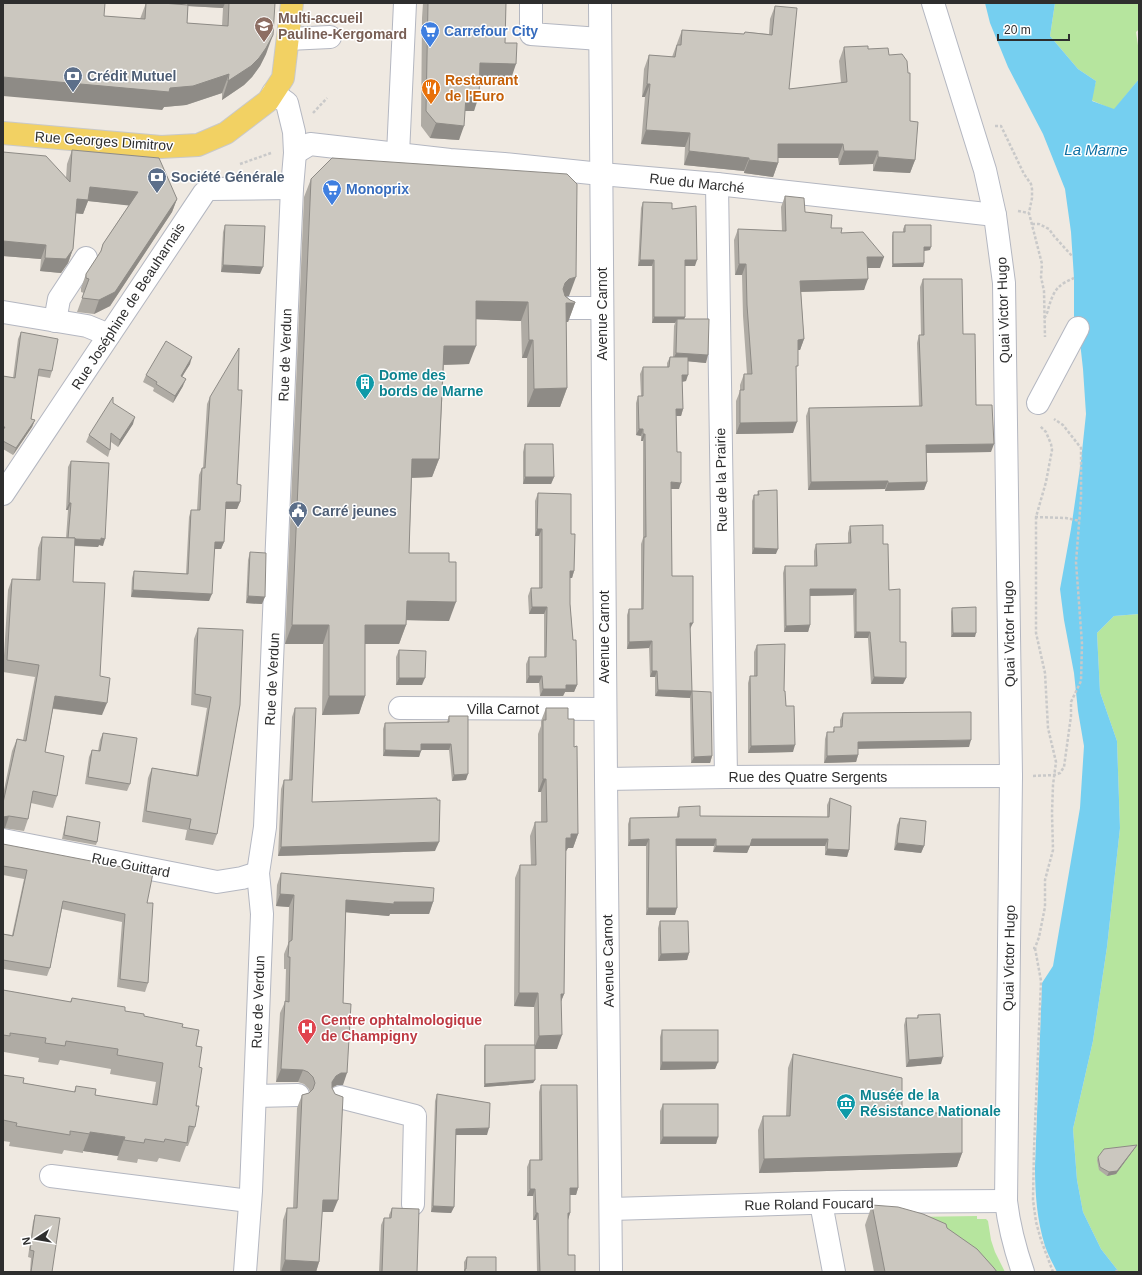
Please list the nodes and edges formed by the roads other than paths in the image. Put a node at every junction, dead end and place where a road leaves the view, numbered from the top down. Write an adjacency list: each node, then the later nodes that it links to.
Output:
1 (292, 3): 7 (main road, Rue Georges Dimitrov)
2 (405, 3): 12 (street)
3 (531, 3): 8 (street)
4 (600, 3): 8 (street, Avenue Carnot)
5 (933, 3): 16 (street, Quai Victor Hugo)
6 (330, 37): 7 (street)
7 (288, 39): 9 (main road, Rue Georges Dimitrov)
8 (600, 39): 13 (street, Avenue Carnot)
9 (273, 94): 10 (main road, Rue Georges Dimitrov); 11 (street, Rue de Verdun)
10 (3, 133)
11 (295, 143): 12 (street, Rue du Marché); 15 (street, Rue de Verdun)
12 (398, 154): 13 (street, Rue du Marché)
13 (601, 174): 14 (street, Rue du Marché); 20 (street, Avenue Carnot)
14 (716, 184): 16 (street, Rue du Marché); 28 (street, Rue de la Prairie)
15 (292, 188): 23 (street, Rue Joséphine de Beauharnais); 32 (street, Rue de Verdun)
16 (1005, 213): 29 (street, Quai Victor Hugo)
17 (86, 258): 21 (street)
18 (569, 308): 20 (street)
19 (3, 312): 21 (street)
20 (602, 315): 27 (street, Avenue Carnot)
21 (55, 321): 23 (street)
22 (1078, 328): 24 (street)
23 (109, 335): 25 (street, Rue Joséphine de Beauharnais)
24 (1038, 403)
25 (3, 494)
26 (400, 708): 27 (street, Villa Carnot)
27 (605, 709): 30 (street, Avenue Carnot)
28 (726, 776): 29 (street, Rue des Quatre Sergents); 30 (street, Rue des Quatre Sergents)
29 (1020, 776): 38 (street, Quai Victor Hugo)
30 (606, 779): 41 (street, Avenue Carnot)
31 (3, 840): 32 (street, Rue Guittard)
32 (258, 874): 34 (street, Rue de Verdun)
33 (298, 1095): 34 (street)
34 (255, 1096): 37 (street, Rue de Verdun)
35 (340, 1097): 40 (street)
36 (51, 1176): 37 (street)
37 (249, 1201): 42 (street, Rue de Verdun)
38 (1006, 1201): 39 (street, Rue Roland Foucard); 45 (street, Quai Victor Hugo)
39 (820, 1203): 41 (street, Rue Roland Foucard); 44 (street)
40 (413, 1204)
41 (611, 1209): 43 (street, Avenue Carnot)
42 (245, 1272)
43 (611, 1272)
44 (834, 1272)
45 (1023, 1272)

